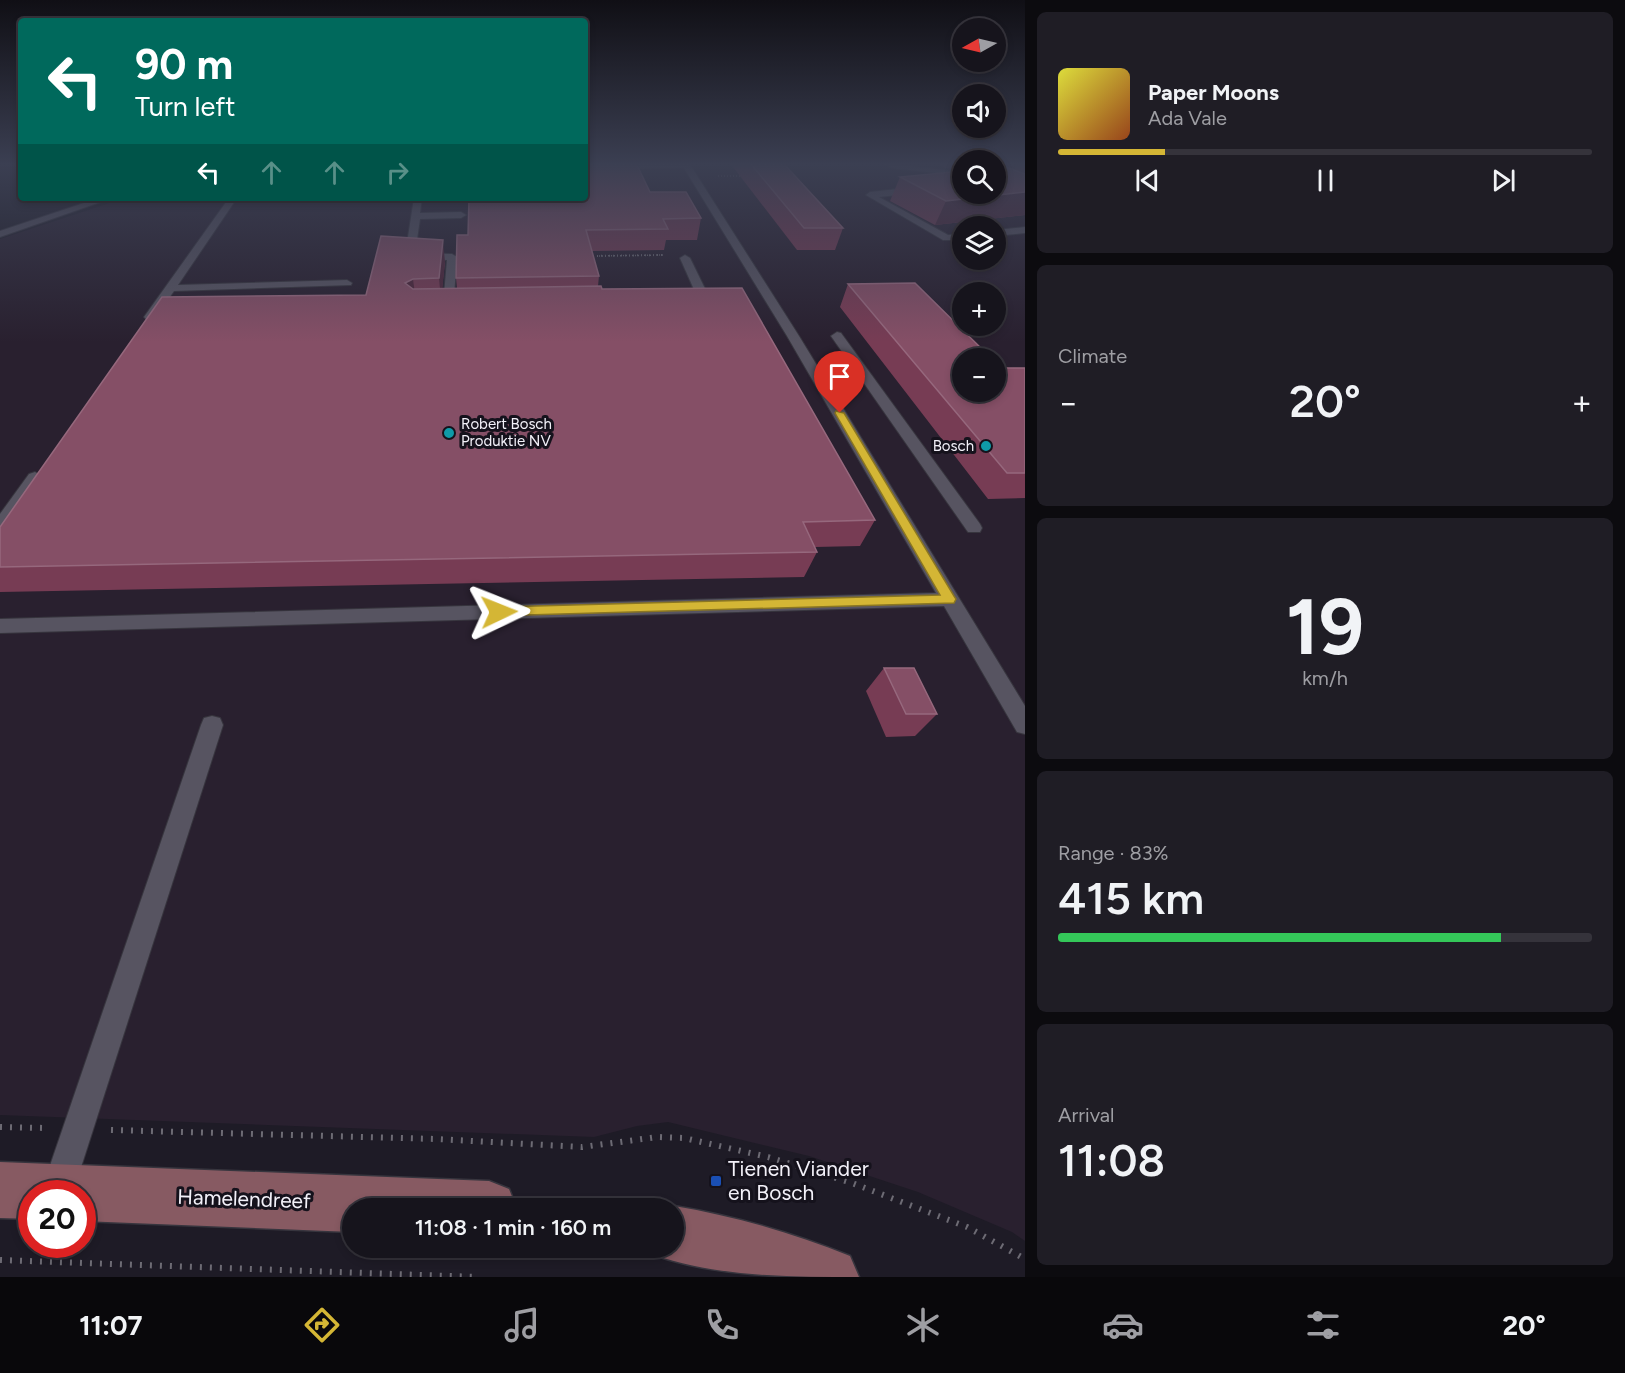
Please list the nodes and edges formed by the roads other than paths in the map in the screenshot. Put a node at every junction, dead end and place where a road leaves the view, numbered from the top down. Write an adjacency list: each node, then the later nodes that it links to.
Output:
1 (34, 223): 8 (lane)
2 (216, 223): 12 (lane)
3 (415, 223): 14 (lane)
4 (719, 223): 20 (lane)
5 (919, 223): 9 (lane)
6 (1025, 230): 7 (lane)
7 (1006, 232)
8 (0, 234)
9 (952, 238)
10 (685, 258): 13 (lane)
11 (347, 283): 12 (lane)
12 (171, 288): 15 (lane)
13 (705, 303)
14 (449, 306)
15 (143, 326)
16 (837, 336): 19 (lane)
17 (41, 469): 18 (lane)
18 (0, 526)
19 (974, 528)
20 (950, 599): 21 (lane); 23 (lane)
21 (0, 626)
22 (212, 725): 24 (lane)
23 (1025, 725)
24 (61, 1180)
25 (0, 1190): 26 (street, Hamelendreef)
26 (18, 1191)
27 (96, 1194): 28 (street, Hamelendreef)
28 (342, 1203)
29 (684, 1237): 30 (street)
30 (829, 1277)

